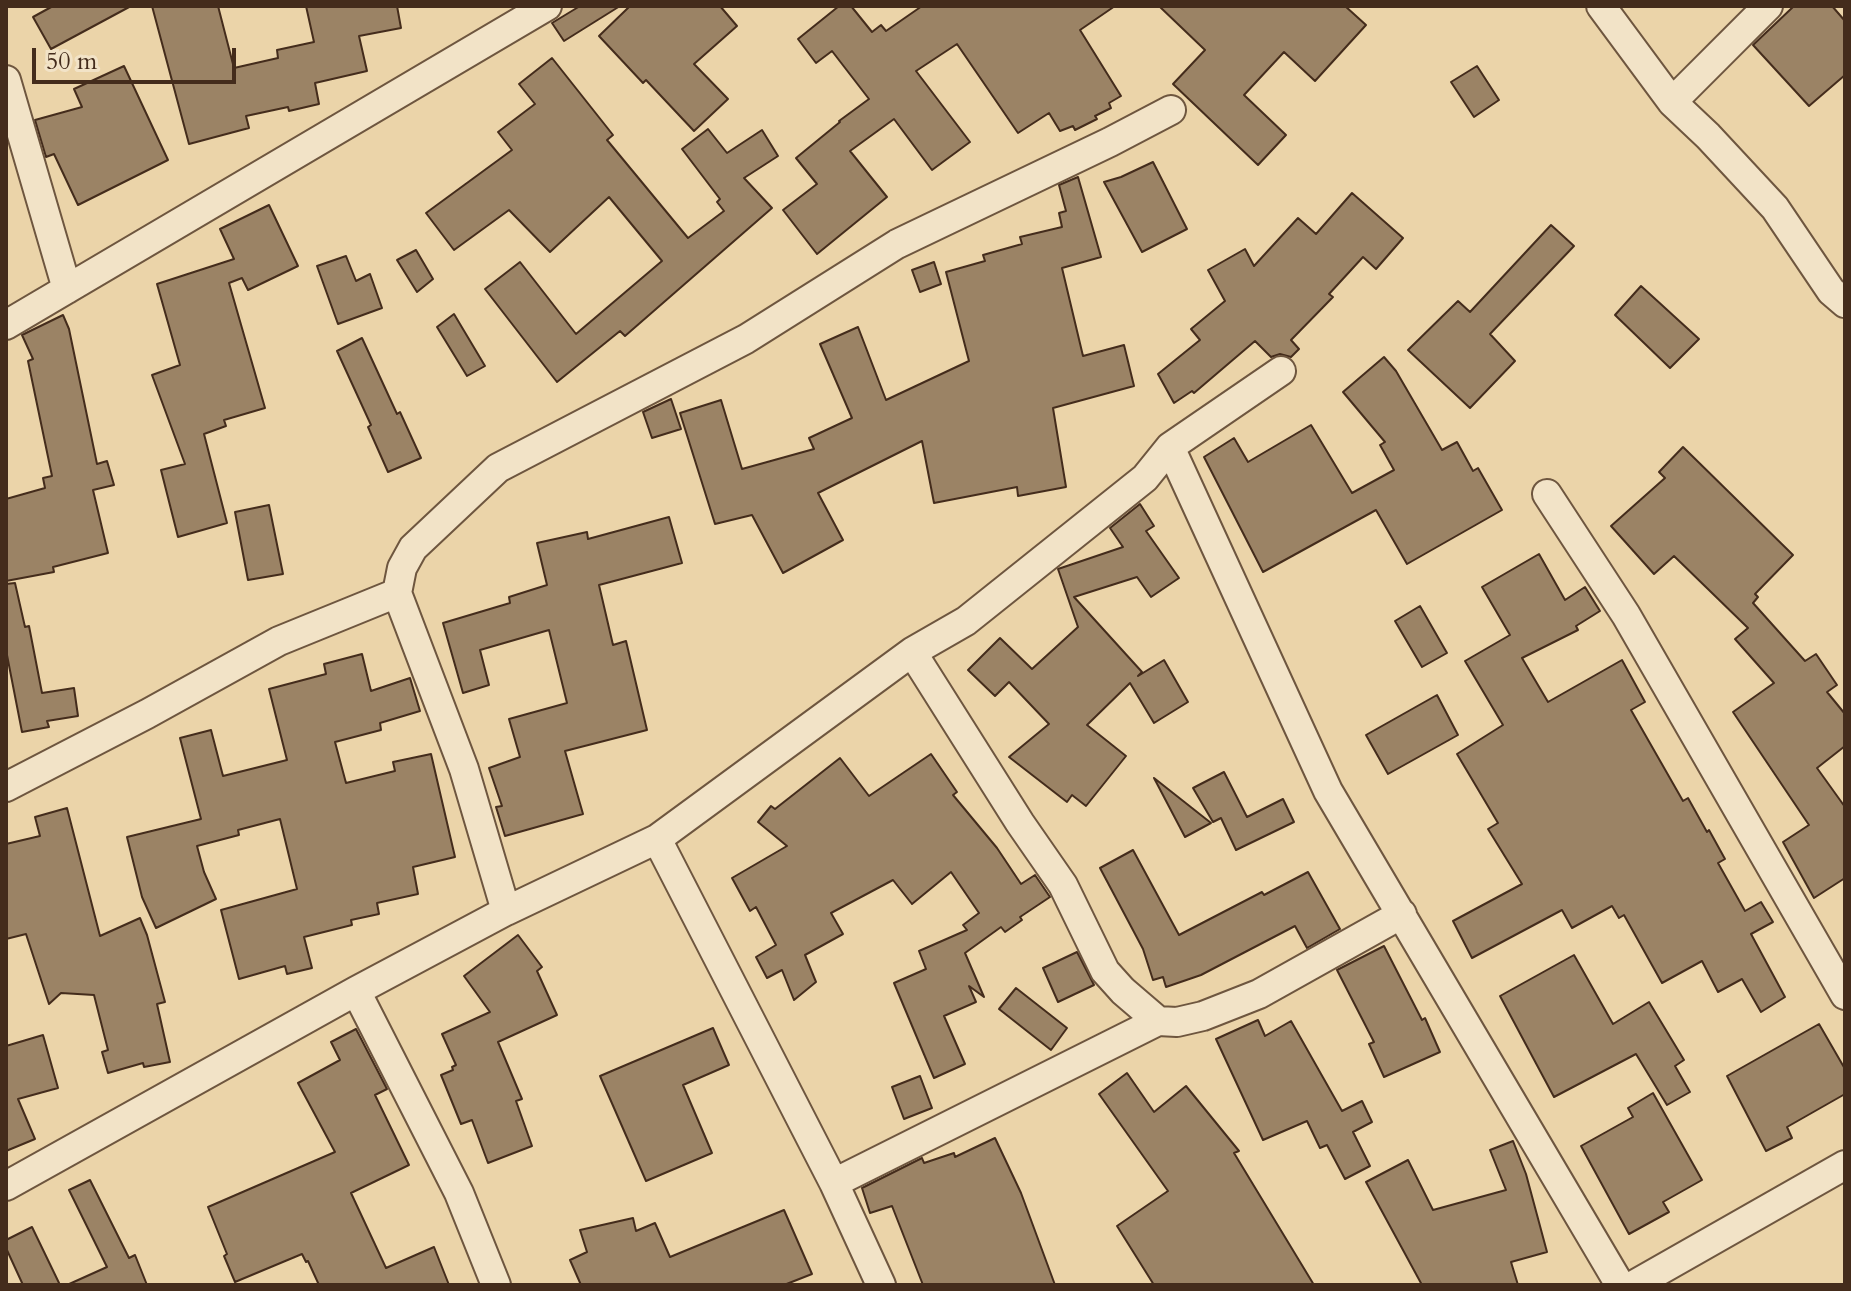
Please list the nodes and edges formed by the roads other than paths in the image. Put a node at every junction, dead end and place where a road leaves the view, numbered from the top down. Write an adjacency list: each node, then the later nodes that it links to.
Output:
1 (547, 6): 7 (street)
2 (1601, 6): 5 (street)
3 (1768, 6): 5 (street)
4 (6, 80): 7 (street)
5 (1672, 102): 8 (street)
6 (1171, 110): 13 (street)
7 (67, 289): 9 (street)
8 (1845, 303)
9 (6, 325)
10 (1281, 371): 11 (street)
11 (1170, 447): 14 (street); 18 (street)
12 (1547, 494): 20 (street)
13 (397, 593): 15 (street); 17 (street)
14 (912, 652): 16 (street); 21 (street)
15 (6, 787)
16 (657, 839): 17 (street); 23 (street)
17 (506, 911): 19 (street)
18 (1402, 914): 21 (street); 27 (street)
19 (356, 991): 24 (street); 25 (street)
20 (1845, 995)
21 (1158, 1021): 23 (street)
22 (1845, 1165): 28 (street)
23 (834, 1183): 26 (street)
24 (6, 1186)
25 (496, 1285)
26 (881, 1285)
27 (1620, 1285)
28 (1634, 1285)

